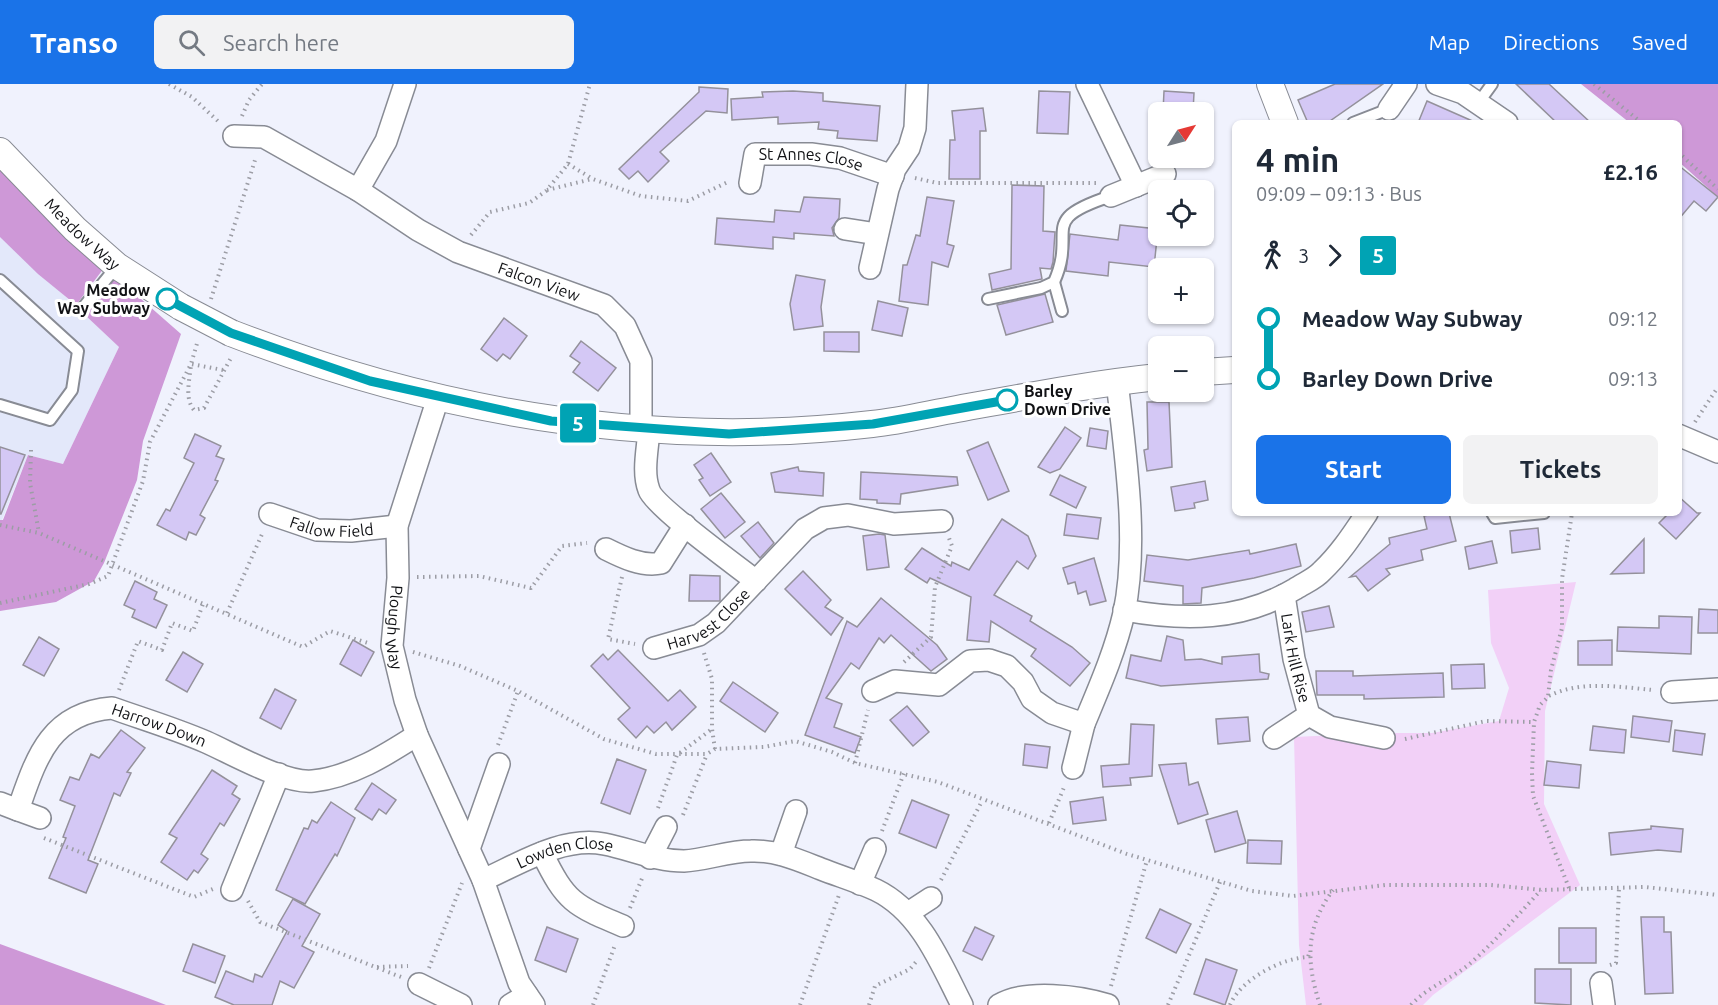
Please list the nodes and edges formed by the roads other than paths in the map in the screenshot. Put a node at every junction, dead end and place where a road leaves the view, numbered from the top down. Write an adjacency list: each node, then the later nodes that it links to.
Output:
1 (405, 84): 18 (street)
2 (917, 84): 15 (street)
3 (1088, 84): 19 (street)
4 (1270, 84): 10 (street)
5 (1406, 84): 9 (street)
6 (1437, 84): 8 (street)
7 (1492, 84): 8 (lane)
8 (1479, 102): 12 (street)
9 (1389, 108): 11 (lane)
10 (1284, 120)
11 (1360, 120)
12 (1503, 120)
13 (234, 136): 18 (street, Falcon View)
14 (0, 151): 22 (street, Meadow Way)
15 (893, 174): 17 (street, St Annes Close); 21 (street)
16 (1166, 174): 19 (street)
17 (750, 183)
18 (358, 190): 35 (street, Falcon View)
19 (1123, 192): 25 (lane)
20 (845, 229): 21 (street)
21 (877, 234): 23 (street)
22 (117, 266): 27 (lane); 33 (street, Meadow Way, bridge)
23 (870, 268)
24 (0, 280): 34 (lane)
25 (1054, 282): 26 (lane); 28 (lane)
26 (988, 299)
27 (81, 310)
28 (1062, 311)
29 (1232, 370): 30 (street)
30 (1214, 371)
31 (1148, 378): 32 (street, Meadow Way)
32 (1118, 381): 35 (street, Meadow Way); 48 (street)
33 (438, 398): 35 (street, Meadow Way); 44 (street, Plough Way)
34 (0, 405)
35 (645, 429): 43 (street, Harvest Close)
36 (1682, 436): 37 (street)
37 (1718, 452)
38 (270, 514): 44 (street, Fallow Field)
39 (1365, 516): 47 (street, Lark Hill Rise)
40 (1494, 516): 41 (lane)
41 (1515, 516)
42 (942, 521): 46 (street, Harvest Close)
43 (685, 525): 45 (street); 46 (street, Harvest Close)
44 (397, 526): 55 (street, Plough Way)
45 (606, 549)
46 (756, 581): 49 (street, Harvest Close)
47 (1284, 595): 48 (street, Lark Hill Rise); 53 (street, Lark Hill Rise)
48 (1124, 610): 54 (street)
49 (654, 648)
50 (1718, 689): 52 (street)
51 (873, 692): 54 (street)
52 (1672, 692)
53 (1309, 715): 56 (street); 57 (street, Lark Hill Rise)
54 (1084, 724): 59 (street)
55 (417, 735): 60 (street, Harrow Down); 66 (street, Plough Way)
56 (1274, 738)
57 (1384, 738)
58 (500, 764): 66 (street)
59 (1073, 768)
60 (279, 774): 61 (street, Harrow Down); 72 (street)
61 (9, 806): 63 (street, Harrow Down)
62 (796, 811): 68 (street)
63 (40, 818)
64 (665, 826): 69 (street)
65 (875, 849): 71 (street)
66 (470, 853): 70 (street, Plough Way)
67 (542, 853): 69 (street, Lowden Close); 70 (street, Lowden Close); 75 (street)
68 (781, 854): 69 (street, Lowden Close); 71 (street, Lowden Close)
69 (650, 858)
70 (483, 880): 78 (street, Plough Way)
71 (852, 881): 74 (street, Lowden Close)
72 (232, 890)
73 (931, 898): 74 (street)
74 (908, 913): 80 (street, Lowden Close)
75 (623, 926)
76 (1601, 983): 83 (street)
77 (419, 984): 79 (street)
78 (524, 1002)
79 (460, 1005)
80 (962, 1005)
81 (999, 1005): 82 (street)
82 (1107, 1005)
83 (1604, 1005)

